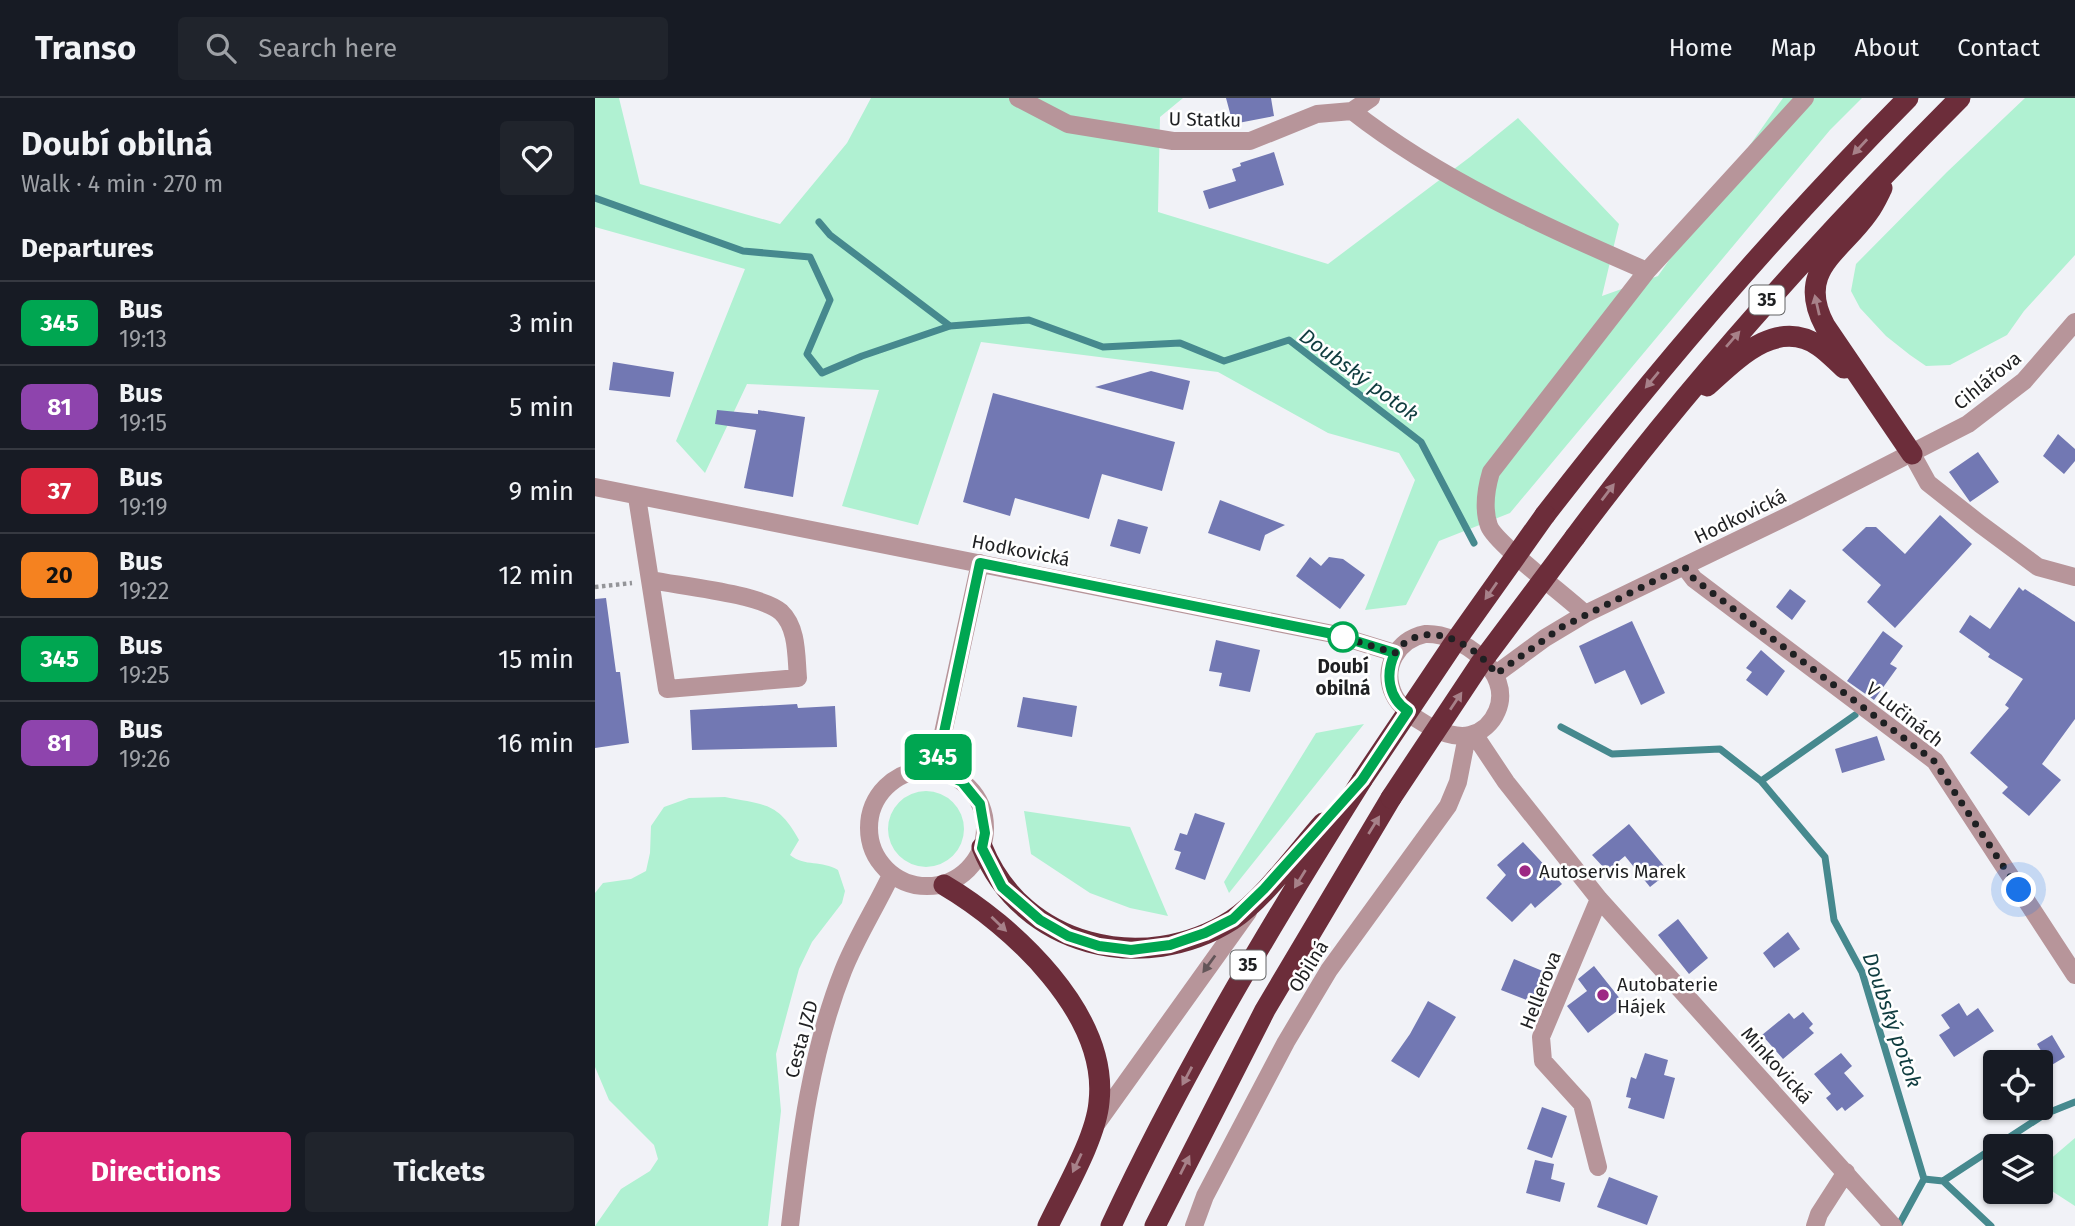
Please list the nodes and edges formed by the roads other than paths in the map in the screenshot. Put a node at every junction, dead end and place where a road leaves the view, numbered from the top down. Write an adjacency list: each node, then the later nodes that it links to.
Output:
1 (1018, 98): 6 (street, U Statku)
2 (1371, 98): 6 (street, U Statku)
3 (1805, 98): 8 (street)
4 (1908, 98): 24 (highway, 35, one-way to 24, bridge)
5 (1960, 98): 7 (highway, 35)
6 (1352, 111): 8 (street)
7 (1899, 159): 10 (highway, one-way to 7); 11 (highway, 35, one-way to 7)
8 (1647, 271): 19 (street)
9 (2075, 322): 12 (street, Cihlářova)
10 (1864, 384): 11 (highway); 12 (highway)
11 (1642, 447): 37 (highway, 35, one-way to 11, bridge)
12 (1912, 454): 16 (street, Hodkovická); 17 (street)
13 (595, 487): 14 (street, Hodkovická)
14 (637, 497): 15 (street, Hodkovická); 18 (street)
15 (980, 563): 20 (street, Hodkovická); 23 (street)
16 (1684, 566): 19 (street, Hodkovická); 30 (street, V Lučinách)
17 (2075, 577)
18 (650, 580): 18 (street)
19 (1585, 614): 21 (street, Hodkovická)
20 (1395, 653): 21 (street); 22 (street)
21 (1496, 674): 22 (street)
22 (1471, 735): 29 (street, Minkovická); 38 (street, Obilná)
23 (936, 770): 25 (street); 26 (street)
24 (1362, 780): 28 (highway); 36 (highway, 35, one-way to 36)
25 (982, 848): 27 (street); 28 (highway)
26 (891, 875): 27 (street); 34 (street, Cesta JZD)
27 (944, 885): 31 (highway, one-way to 31)
28 (1264, 889): 31 (street, one-way to 31)
29 (1599, 899): 32 (street, Hellerova); 33 (street, Minkovická)
30 (2075, 975)
31 (1092, 1130): 35 (highway, one-way to 35)
32 (1598, 1167)
33 (1846, 1172): 39 (street); 40 (street, Minkovická)
34 (790, 1226)
35 (1048, 1226)
36 (1111, 1226)
37 (1155, 1226)
38 (1194, 1226)
39 (1815, 1226)
40 (1893, 1226)

